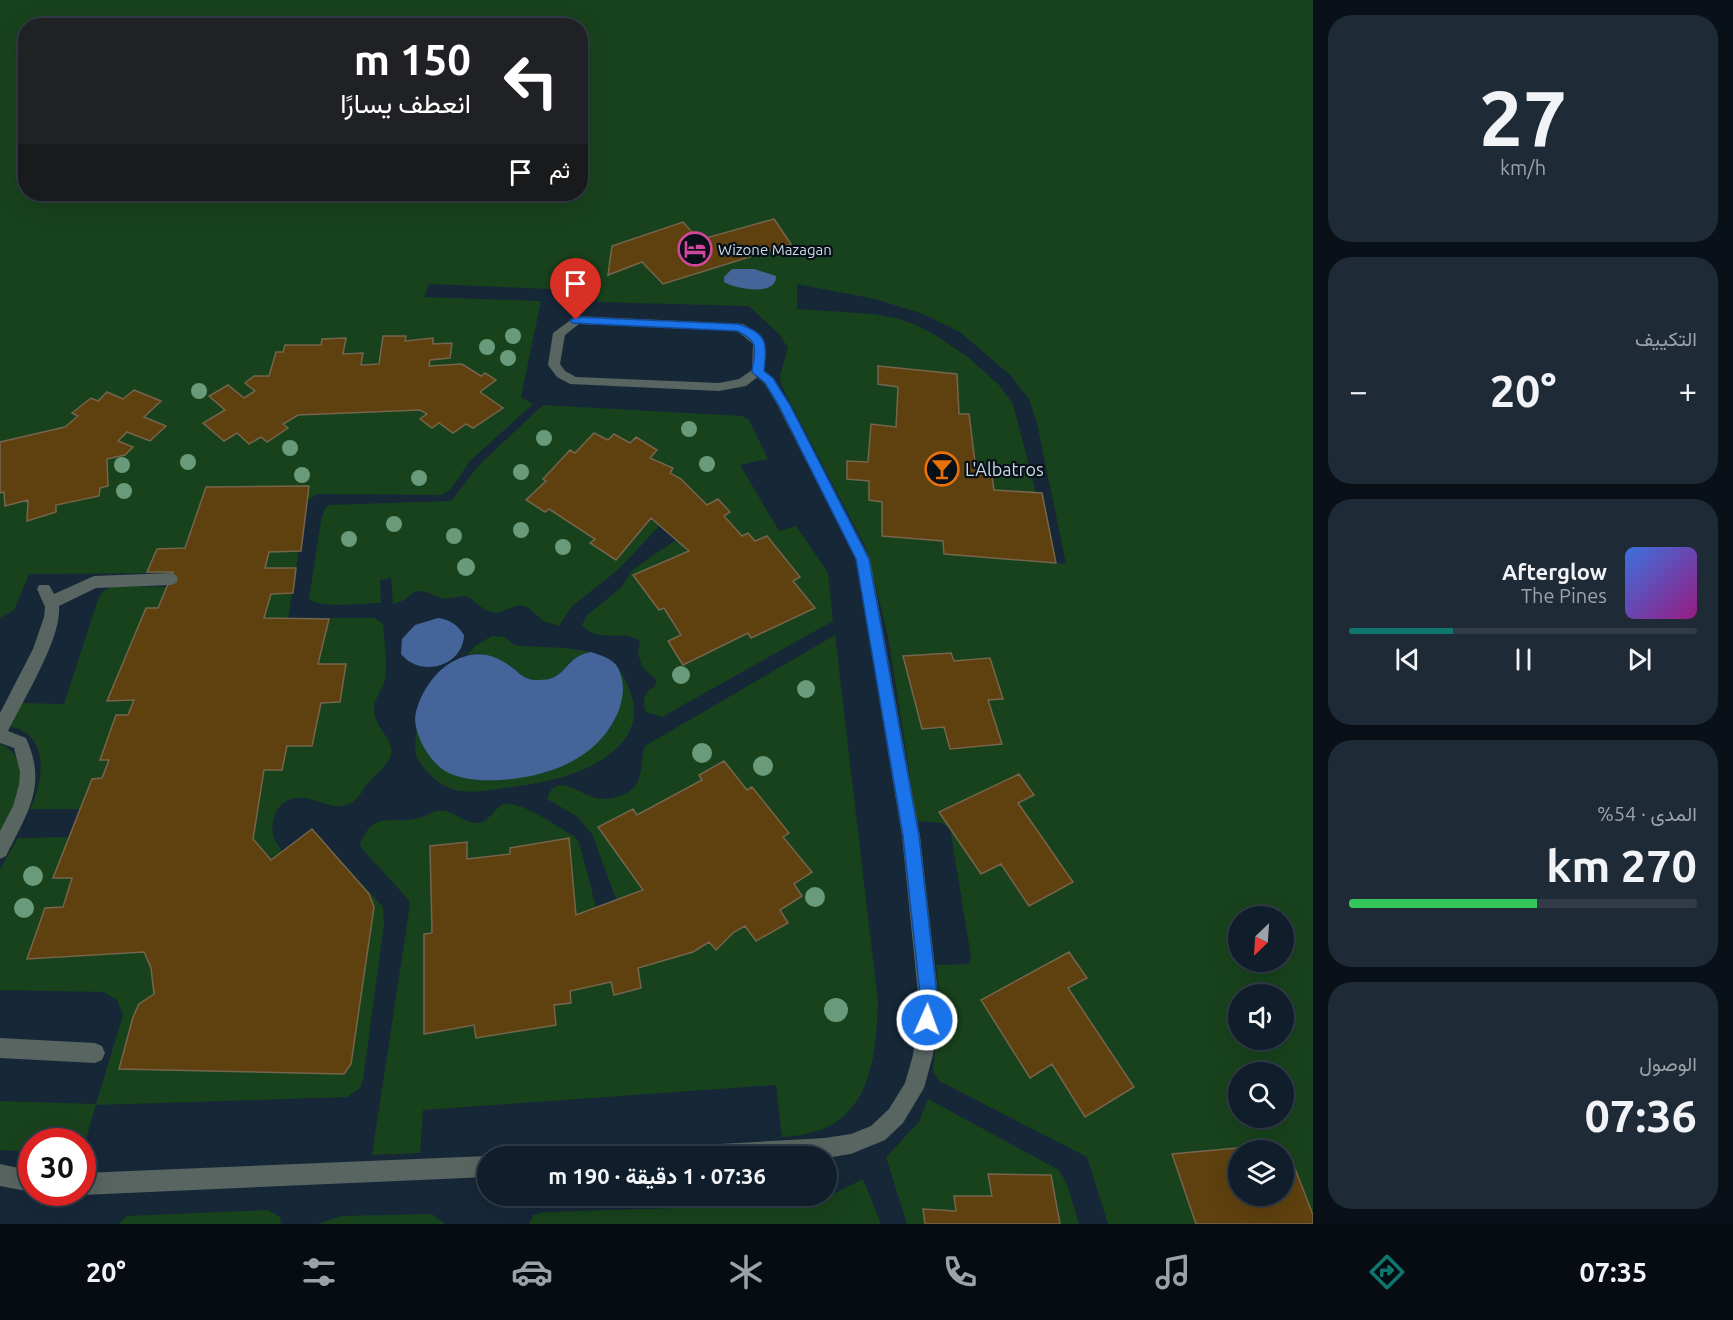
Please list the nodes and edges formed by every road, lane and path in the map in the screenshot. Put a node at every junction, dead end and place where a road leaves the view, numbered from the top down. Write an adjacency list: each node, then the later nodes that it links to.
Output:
1 (758, 372): 1 (street); 8 (street)
2 (171, 579): 3 (street)
3 (0, 729)
4 (0, 735): 5 (street)
5 (0, 850)
6 (0, 1048): 7 (street)
7 (95, 1053)
8 (837, 1146)
9 (477, 1166): 12 (street)
10 (0, 1175): 11 (street)
11 (18, 1179)
12 (96, 1183)

